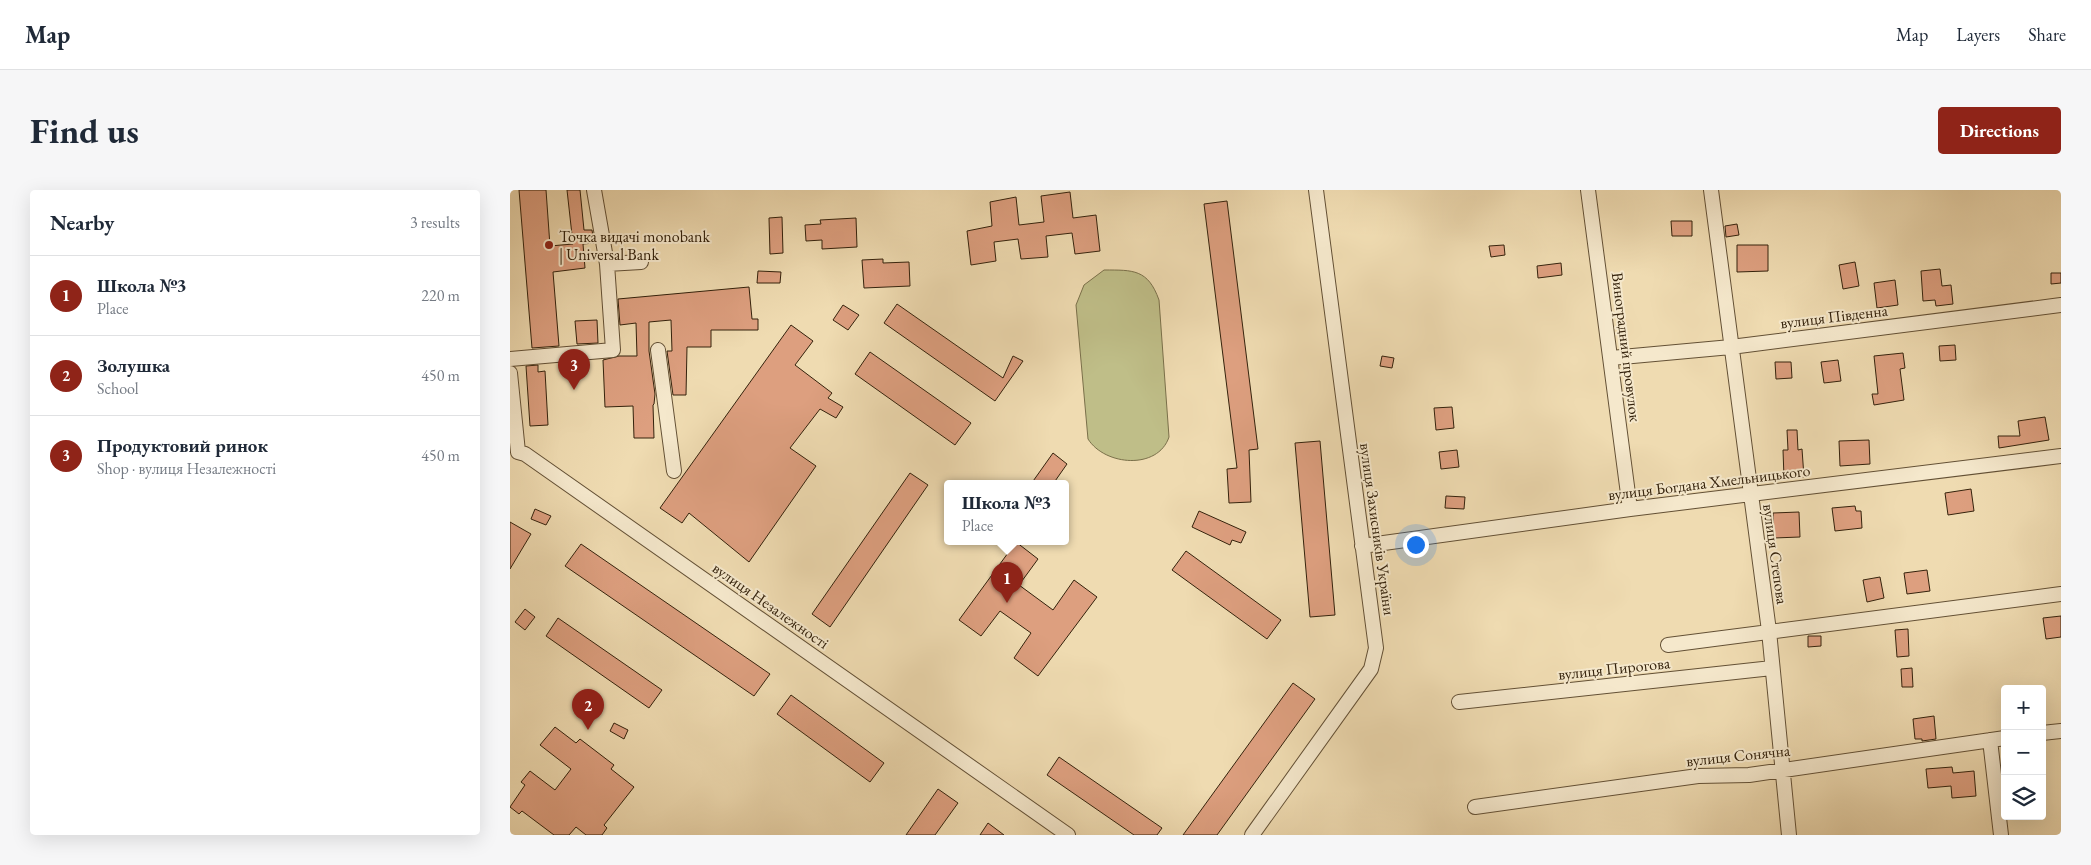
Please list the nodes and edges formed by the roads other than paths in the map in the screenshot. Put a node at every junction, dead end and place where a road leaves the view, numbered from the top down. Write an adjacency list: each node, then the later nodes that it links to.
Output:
1 (594, 190): 6 (street)
2 (1316, 190): 18 (street, вулиця Захисників України)
3 (1588, 190): 10 (street, Виноградний провулок)
4 (1710, 190): 8 (street, вулиця Степова)
5 (641, 262): 6 (street)
6 (607, 264): 11 (street)
7 (2061, 305): 8 (street, вулиця Південна)
8 (1731, 347): 10 (street, вулиця Південна); 16 (street, вулиця Степова)
9 (658, 350): 15 (street)
10 (1611, 358): 17 (street, Виноградний провулок)
11 (510, 359)
12 (510, 372): 13 (street, вулиця Незалежності)
13 (514, 452): 30 (street, вулиця Незалежності)
14 (2061, 456): 16 (street, вулиця Богдана Хмельницького)
15 (674, 471)
16 (1750, 496): 17 (street, вулиця Богдана Хмельницького); 20 (street, вулиця Степова)
17 (1630, 509): 18 (street, вулиця Богдана Хмельницького)
18 (1362, 546): 31 (street, вулиця Захисників України)
19 (2061, 594): 20 (street)
20 (1769, 631): 21 (street); 22 (street, вулиця Степова)
21 (1668, 645)
22 (1772, 668): 23 (street, вулиця Пирогова); 28 (street, вулиця Степова)
23 (1459, 702)
24 (2061, 730): 25 (street)
25 (2046, 732)
26 (2001, 739): 27 (street, вулиця Сонячна)
27 (1990, 740): 28 (street, вулиця Сонячна); 33 (street)
28 (1782, 769): 29 (street, вулиця Сонячна); 32 (street, вулиця Степова)
29 (1475, 807)
30 (1068, 835)
31 (1252, 835)
32 (1788, 835)
33 (2001, 835)

